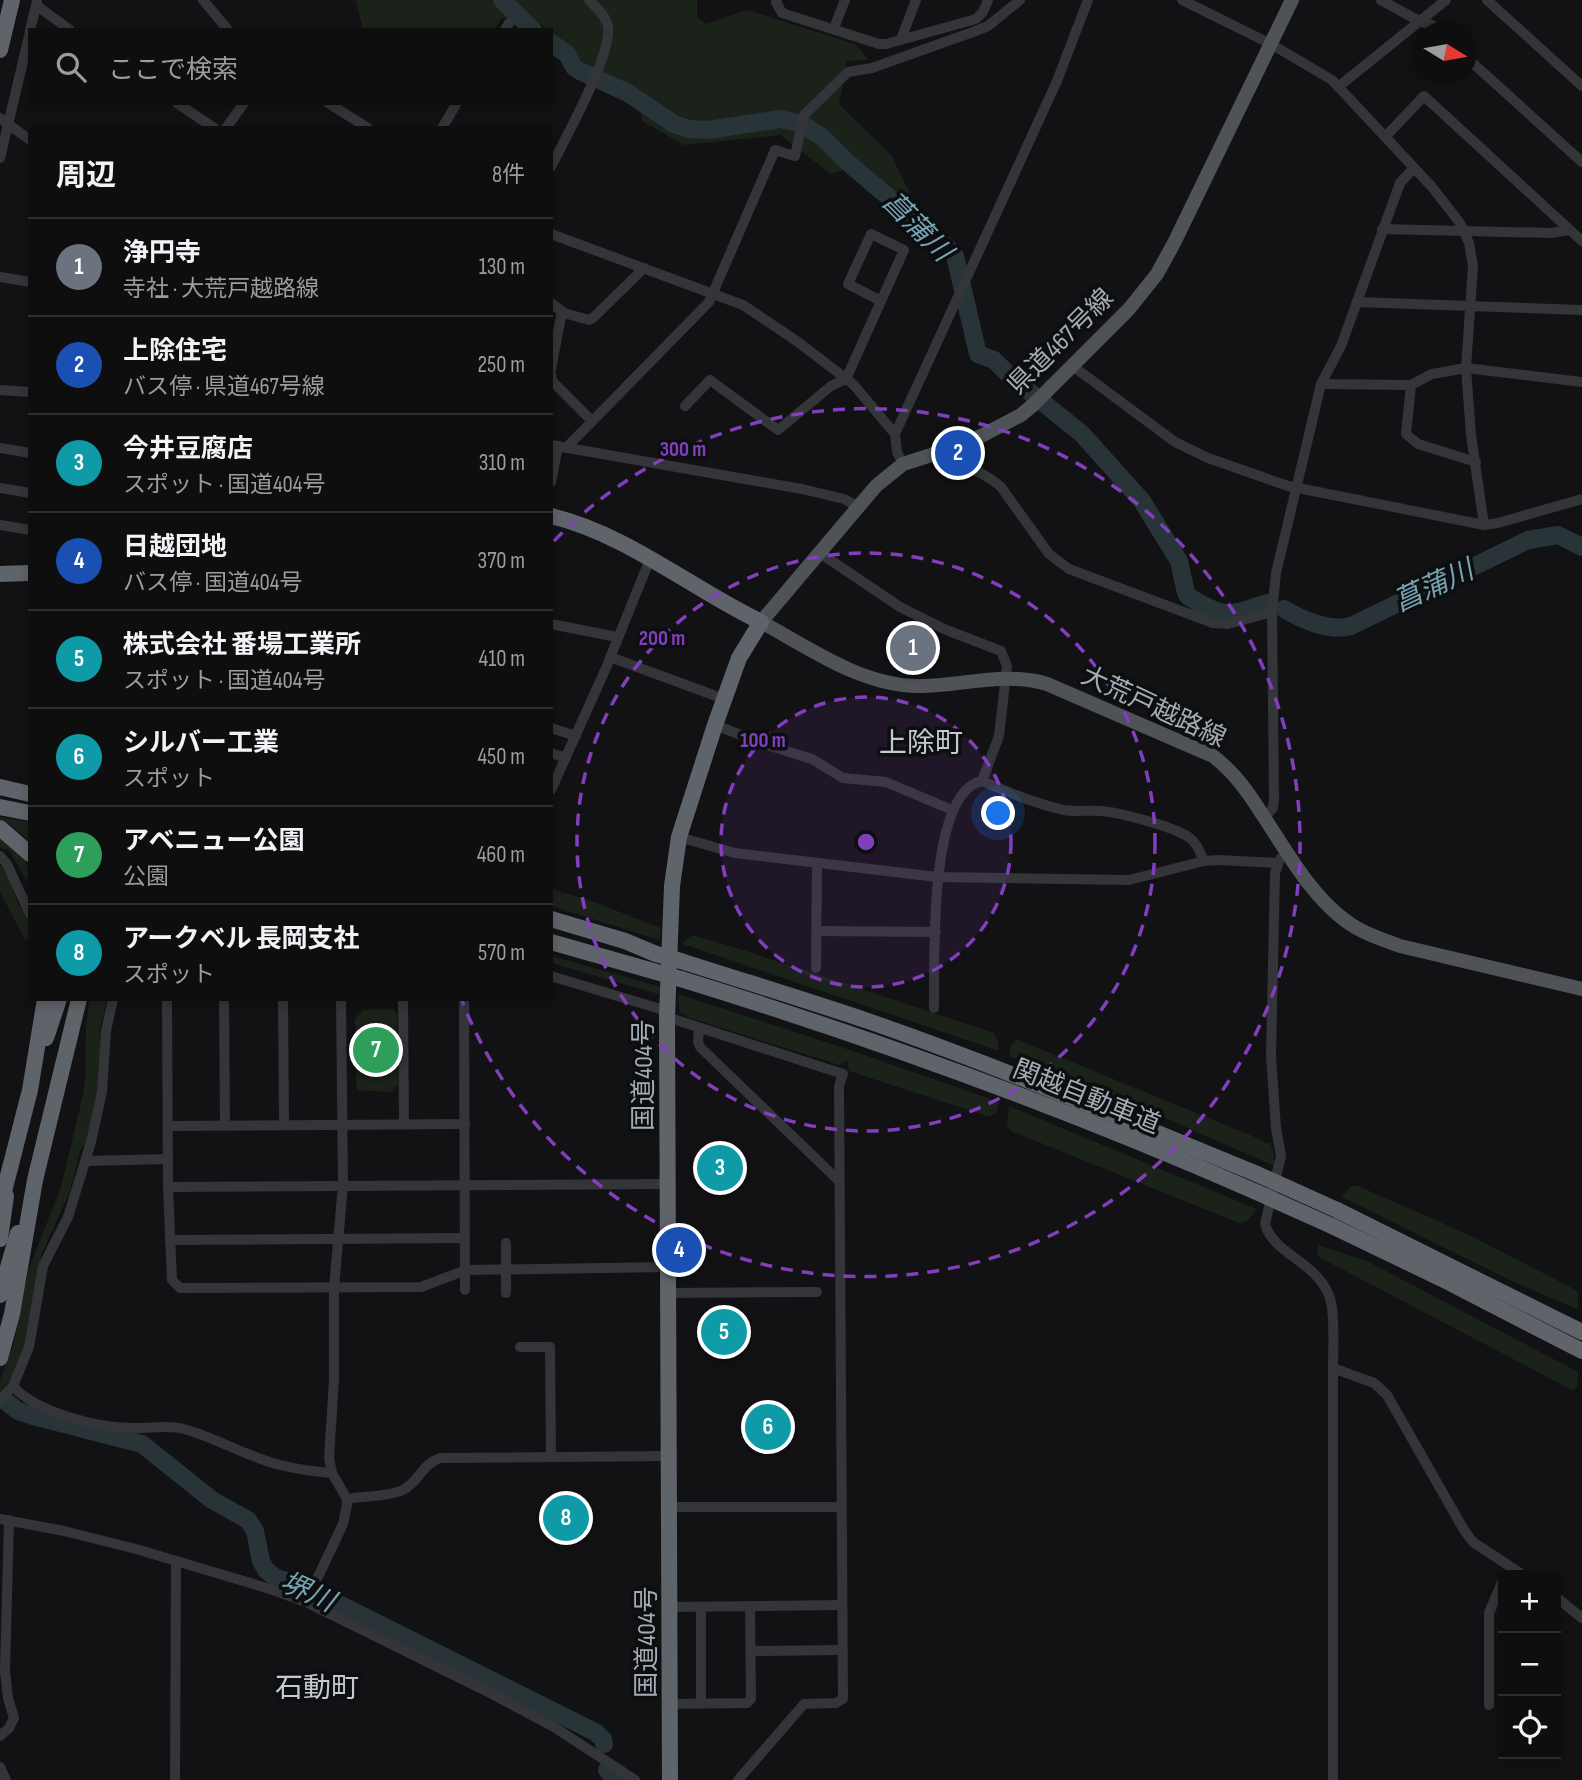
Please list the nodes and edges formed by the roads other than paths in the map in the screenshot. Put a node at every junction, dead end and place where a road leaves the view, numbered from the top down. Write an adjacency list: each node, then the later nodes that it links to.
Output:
1 (12, 0): 25 (highway)
2 (203, 0): 20 (street)
3 (589, 0): 42 (street)
4 (776, 0): 21 (street)
5 (845, 0): 21 (street)
6 (916, 0): 23 (street)
7 (988, 0): 23 (street)
8 (1020, 0): 52 (street)
9 (1087, 0): 71 (street)
10 (1182, 0): 24 (street)
11 (1292, 0): 24 (main road, 県道467号線)
12 (1381, 0): 16 (street)
13 (1446, 0): 16 (street)
14 (1488, 0): 27 (street)
15 (37, 3): 18 (street); 19 (street)
16 (1419, 21)
17 (1414, 25): 28 (street)
18 (31, 28)
19 (68, 28)
20 (226, 28)
21 (834, 28): 23 (street)
22 (28, 38): 33 (street)
23 (901, 38)
24 (1271, 44): 28 (street); 60 (main road, 県道467号線)
25 (0, 50)
26 (1477, 67): 41 (street)
27 (1582, 86)
28 (1338, 87): 38 (street)
29 (180, 105): 34 (street)
30 (243, 105): 35 (street)
31 (331, 105): 36 (street)
32 (456, 105): 37 (street)
33 (4, 121): 39 (street); 40 (street)
34 (211, 126)
35 (227, 126)
36 (365, 126)
37 (443, 126)
38 (1385, 137): 43 (street); 45 (street)
39 (28, 139)
40 (0, 158)
41 (1582, 162)
42 (553, 163)
43 (1414, 168): 44 (street); 46 (street)
44 (1382, 229): 46 (street); 54 (street)
45 (1569, 230): 46 (street); 48 (street)
46 (1464, 232): 56 (street)
47 (553, 235): 49 (street)
48 (1582, 241)
49 (644, 268): 52 (street); 58 (street)
50 (0, 277): 51 (street)
51 (28, 282)
52 (712, 296): 62 (street); 70 (street)
53 (881, 302): 53 (street); 62 (street)
54 (1357, 302): 56 (street); 65 (street)
55 (553, 304): 58 (street)
56 (1472, 305): 57 (street); 61 (street)
57 (1582, 310)
58 (562, 311): 59 (street)
59 (553, 360)
60 (1074, 367): 75 (main road, 県道467号線); 79 (street)
61 (1466, 368): 63 (street); 66 (street); 76 (street)
62 (846, 379): 69 (street); 71 (street)
63 (1582, 382)
64 (553, 383): 70 (street)
65 (1321, 384): 66 (street); 79 (street)
66 (1411, 385): 76 (street)
67 (0, 390): 68 (street)
68 (28, 393)
69 (685, 406)
70 (592, 421): 72 (street)
71 (895, 434): 77 (street)
72 (559, 446): 78 (street); 83 (street)
73 (0, 448): 74 (street)
74 (28, 453)
75 (930, 454): 77 (main road, 県道467号線); 92 (street)
76 (1476, 463): 86 (street)
77 (903, 464): 83 (main road, 県道467号線)
78 (553, 473)
79 (1295, 487): 86 (street); 92 (street)
80 (0, 488): 81 (street)
81 (28, 493)
82 (1579, 501): 86 (street)
83 (857, 506): 88 (main road, 県道467号線)
84 (553, 517): 89 (highway)
85 (0, 525): 87 (street)
86 (1483, 525)
87 (28, 530)
88 (820, 553): 93 (main road, 県道467号線); 97 (street)
89 (650, 559): 93 (highway); 95 (street)
90 (28, 573): 91 (highway)
91 (0, 574)
92 (1272, 612): 111 (street)
93 (761, 622): 97 (main road, 大荒戸越路線); 98 (highway, 国道404号)
94 (553, 624): 95 (street)
95 (617, 637): 96 (street)
96 (610, 657): 98 (street); 101 (street)
97 (1007, 678): 104 (street); 111 (main road, 大荒戸越路線)
98 (724, 699): 99 (highway, 国道404号)
99 (715, 725): 109 (street); 113 (highway, 国道404号)
100 (553, 729): 101 (street)
101 (576, 736): 103 (street)
102 (553, 754): 103 (street)
103 (566, 758): 106 (street)
104 (982, 782): 109 (street); 117 (street)
105 (0, 785): 107 (highway)
106 (553, 786)
107 (28, 791)
108 (0, 807): 110 (highway)
109 (952, 810): 120 (street)
110 (28, 813)
111 (1265, 817): 115 (main road, 大荒戸越路線)
112 (0, 828): 114 (highway)
113 (679, 838): 118 (street); 141 (highway, 国道404号)
114 (28, 852)
115 (1288, 852): 119 (street); 128 (main road, 大荒戸越路線)
116 (0, 856): 121 (street)
117 (1203, 861): 119 (street); 120 (street)
118 (817, 863): 120 (street); 123 (street)
119 (1278, 863): 183 (street)
120 (937, 877): 124 (street)
121 (28, 910)
122 (553, 922): 175 (highway, 関越自動車道, bridge)
123 (817, 931): 124 (street); 126 (street)
124 (936, 932): 140 (street)
125 (553, 942): 178 (highway, 関越自動車道, bridge)
126 (816, 968)
127 (553, 977): 141 (street)
128 (1582, 989)
129 (45, 1001): 143 (highway)
130 (58, 1001): 143 (highway)
131 (71, 1001): 144 (highway)
132 (78, 1001): 144 (highway)
133 (113, 1001): 152 (street)
134 (167, 1001): 149 (street)
135 (225, 1001): 150 (street)
136 (284, 1001): 145 (street)
137 (341, 1001): 148 (street)
138 (403, 1001): 146 (street)
139 (464, 1001): 147 (street)
140 (934, 1008)
141 (667, 1014): 142 (street); 156 (highway, 国道404号)
142 (699, 1028): 155 (street); 155 (street)
143 (30, 1090): 153 (highway)
144 (54, 1097): 154 (highway)
145 (284, 1124): 148 (street); 150 (street)
146 (404, 1124): 147 (street); 148 (street)
147 (464, 1124): 158 (street)
148 (343, 1125): 157 (street)
149 (168, 1126): 150 (street); 151 (street)
150 (225, 1126)
151 (168, 1159): 152 (street); 159 (street)
152 (86, 1161): 184 (street)
153 (9, 1176): 160 (highway); 163 (highway)
154 (35, 1180): 174 (highway); 181 (highway)
155 (838, 1180): 191 (street)
156 (668, 1184): 158 (street); 166 (highway, 国道404号)
157 (343, 1185): 158 (street); 159 (street); 161 (street)
158 (466, 1185): 162 (street)
159 (168, 1187): 164 (street)
160 (0, 1207)
161 (338, 1238): 162 (street); 164 (street); 169 (street)
162 (465, 1238): 167 (street)
163 (0, 1239)
164 (170, 1240): 169 (street)
165 (506, 1243): 168 (street)
166 (668, 1266): 168 (street); 173 (highway, 国道404号)
167 (466, 1270): 168 (street); 169 (street); 170 (street)
168 (507, 1270): 172 (street)
169 (334, 1288): 188 (street)
170 (465, 1290)
171 (817, 1292): 173 (street)
172 (506, 1293)
173 (668, 1293): 186 (highway, 国道404号)
174 (0, 1295)
175 (1564, 1320): 176 (highway); 177 (highway, 関越自動車道)
176 (1582, 1325)
177 (1582, 1332)
178 (1562, 1344): 180 (highway, 関越自動車道); 182 (highway)
179 (520, 1347): 187 (street)
180 (1582, 1351)
181 (0, 1358)
182 (1582, 1360)
183 (1333, 1368): 195 (street); 216 (street)
184 (13, 1386): 185 (street); 188 (street)
185 (0, 1401)
186 (669, 1455): 187 (street); 190 (highway, 国道404号)
187 (551, 1456): 189 (street)
188 (332, 1474): 189 (street)
189 (347, 1499): 197 (street)
190 (670, 1507): 191 (street); 201 (highway, 国道404号)
191 (840, 1507): 199 (street)
192 (5, 1520): 193 (street); 194 (street)
193 (4, 1532): 209 (street)
194 (176, 1561): 197 (street); 212 (street)
195 (1507, 1570)
196 (1498, 1592): 208 (street)
197 (307, 1599): 213 (street)
198 (1561, 1601): 203 (street)
199 (842, 1605): 200 (street); 204 (street)
200 (750, 1606): 202 (street); 205 (street)
201 (670, 1607): 202 (street); 207 (highway, 国道404号)
202 (701, 1607): 206 (street)
203 (1582, 1618)
204 (842, 1650): 205 (street); 215 (street)
205 (751, 1651): 206 (street)
206 (701, 1703): 207 (street)
207 (670, 1704): 214 (highway, 国道404号)
208 (1489, 1705)
209 (0, 1736)
210 (0, 1767): 211 (street)
211 (6, 1780)
212 (175, 1780)
213 (635, 1780)
214 (670, 1780)
215 (738, 1780)
216 (1333, 1780)

